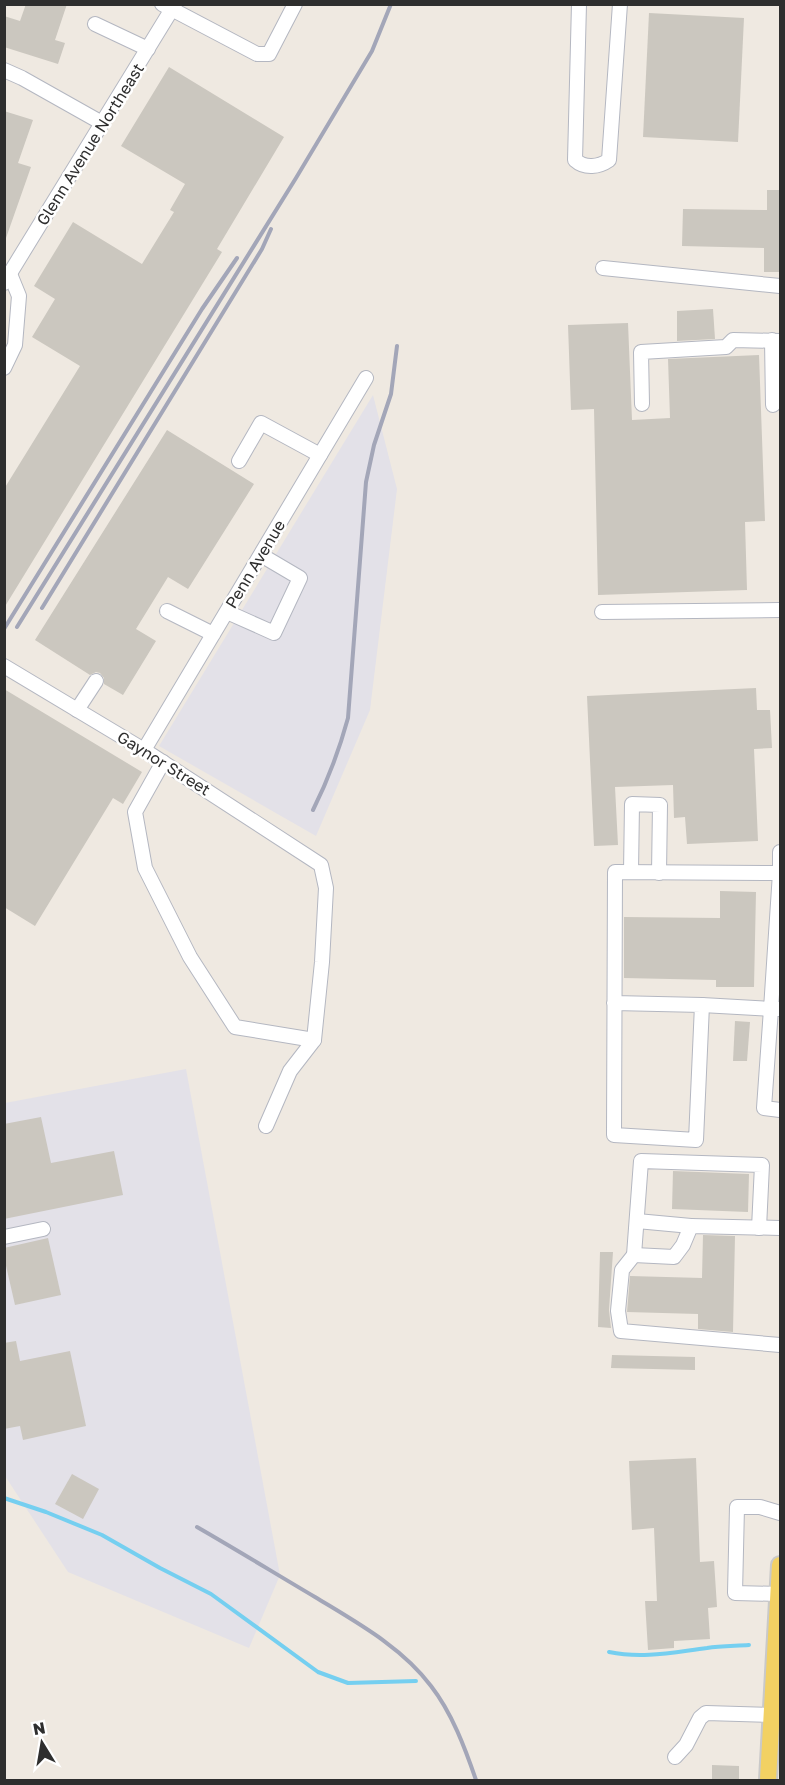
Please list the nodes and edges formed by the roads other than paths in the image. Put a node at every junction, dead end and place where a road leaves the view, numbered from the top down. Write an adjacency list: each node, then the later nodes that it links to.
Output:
1 (295, 4): 4 (street)
2 (579, 4): 3 (street)
3 (621, 4)
4 (170, 6): 6 (street, Glenn Avenue Northeast)
5 (95, 24): 6 (street)
6 (148, 49): 8 (street, Glenn Avenue Northeast)
7 (4, 70): 8 (street)
8 (102, 123): 10 (street, Glenn Avenue Northeast)
9 (603, 268): 11 (street)
10 (7, 278): 13 (street)
11 (780, 286)
12 (776, 341): 15 (street); 16 (street)
13 (4, 368)
14 (366, 378): 17 (street, Penn Avenue)
15 (642, 404)
16 (773, 405)
17 (320, 454): 18 (street); 19 (street, Penn Avenue)
18 (239, 461)
19 (261, 555): 22 (street, Penn Avenue); 22 (street)
20 (780, 610): 23 (street)
21 (167, 611): 24 (street)
22 (227, 612): 24 (street, Penn Avenue)
23 (602, 612)
24 (213, 634): 28 (street, Penn Avenue)
25 (4, 666): 27 (street, Gaynor Street)
26 (96, 681): 27 (street)
27 (77, 710): 28 (street, Gaynor Street)
28 (144, 750): 29 (street, Gaynor Street)
29 (163, 762): 37 (street, Gaynor Street); 37 (street)
30 (780, 852): 33 (street)
31 (631, 872): 32 (street); 32 (street); 34 (street)
32 (659, 873): 33 (street)
33 (780, 873): 36 (street)
34 (614, 1003): 35 (street); 35 (street)
35 (702, 1005): 36 (street)
36 (776, 1009): 38 (street)
37 (314, 1040): 39 (street)
38 (780, 1110)
39 (266, 1126)
40 (637, 1221): 41 (street); 42 (street); 46 (street)
41 (691, 1226): 42 (street); 46 (street)
42 (759, 1228): 43 (street)
43 (780, 1228)
44 (43, 1229): 45 (street)
45 (4, 1237)
46 (634, 1255): 47 (street)
47 (780, 1345)
48 (780, 1513): 50 (street)
49 (780, 1565): 50 (main road)
50 (779, 1594): 51 (main road)
51 (779, 1620): 52 (main road)
52 (772, 1715): 53 (street); 54 (main road)
53 (675, 1757)
54 (768, 1780)

